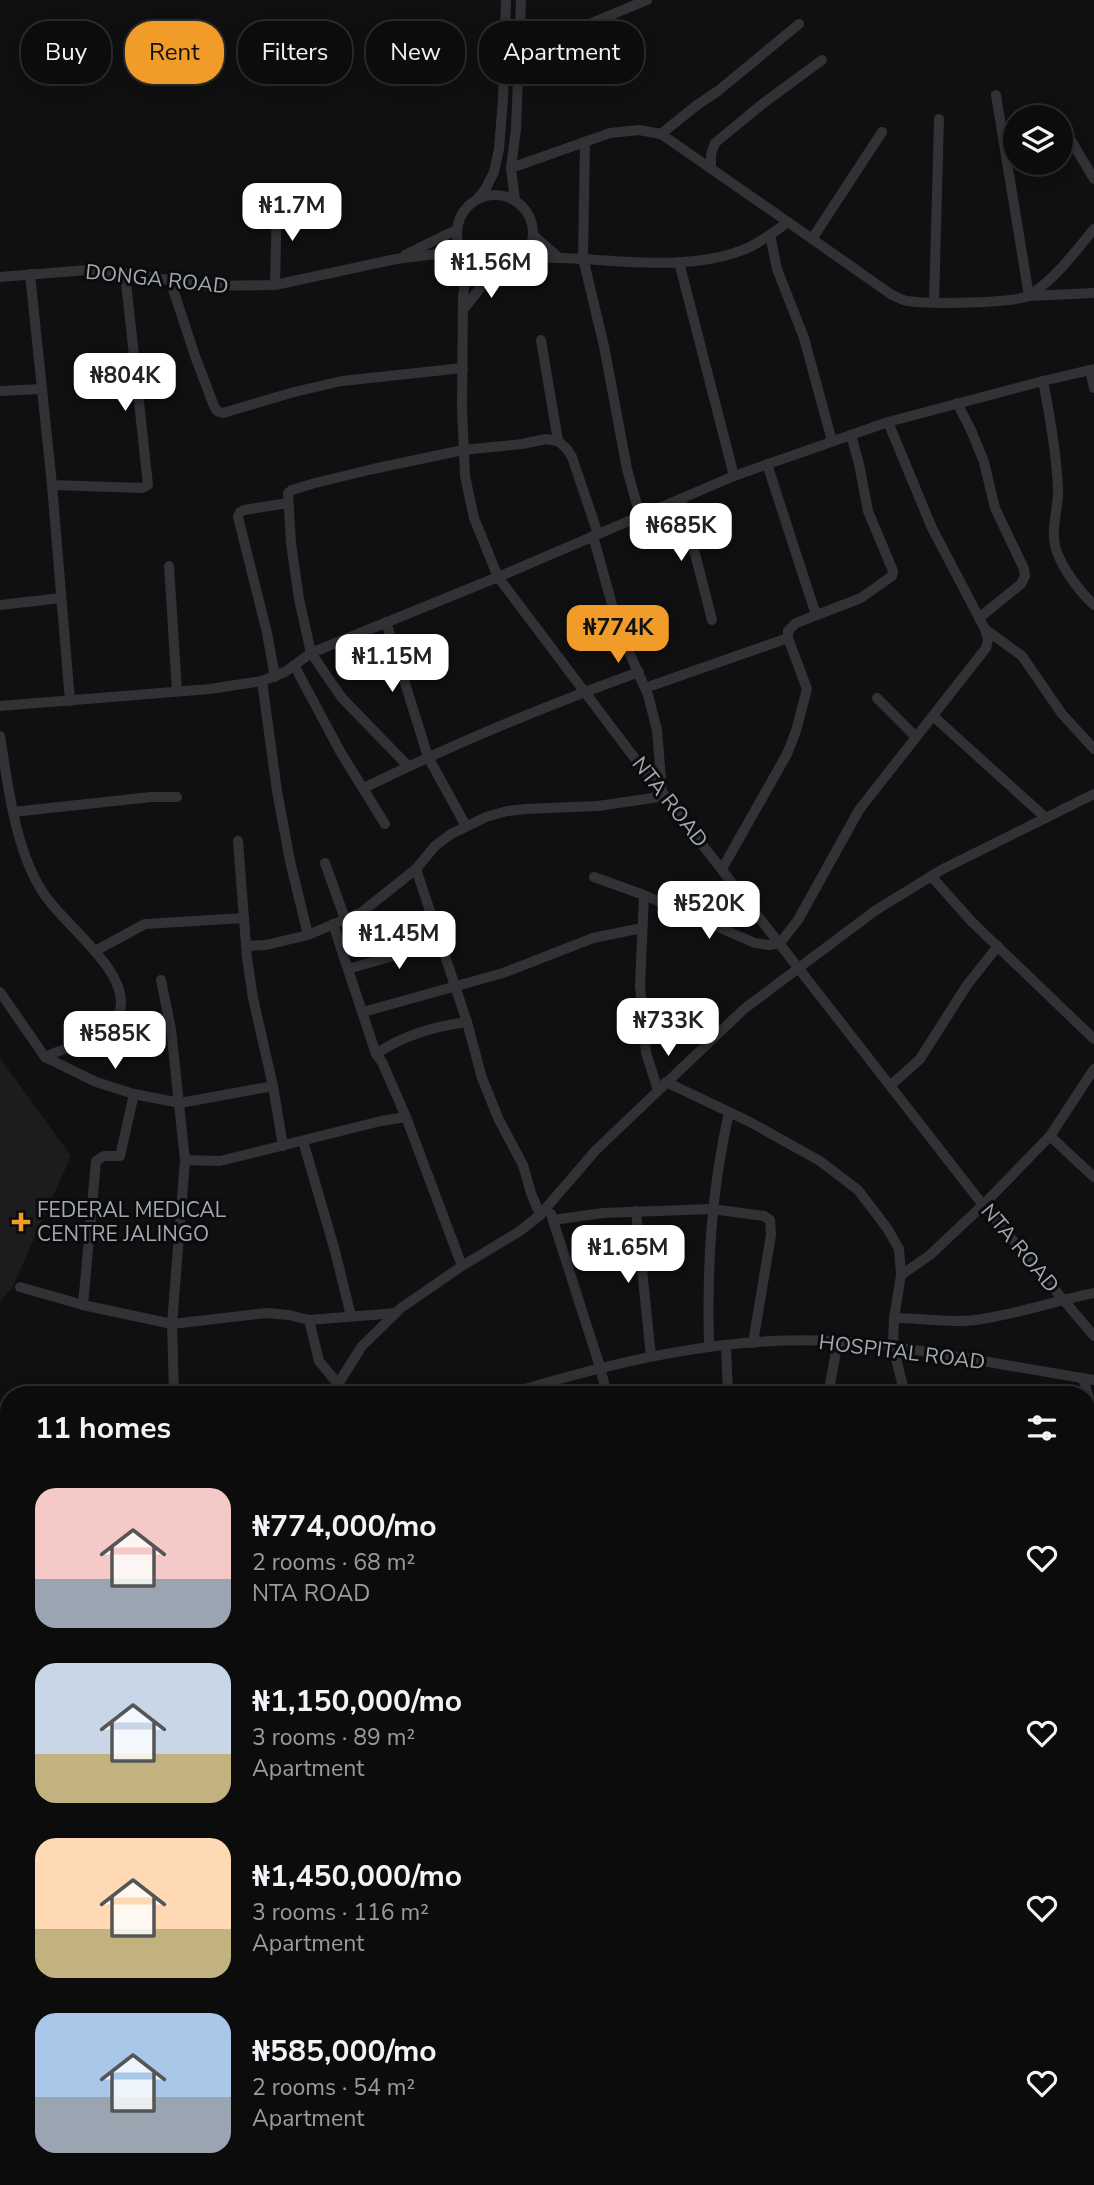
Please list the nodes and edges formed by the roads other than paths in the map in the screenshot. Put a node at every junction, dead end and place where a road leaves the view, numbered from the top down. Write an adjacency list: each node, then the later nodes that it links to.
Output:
1 (506, 0): 18 (street)
2 (521, 0): 4 (street)
3 (647, 0): 5 (street)
4 (521, 21)
5 (597, 21)
6 (799, 24): 12 (street)
7 (822, 60): 16 (street)
8 (518, 84): 15 (street)
9 (996, 95): 40 (street)
10 (939, 120): 41 (street)
11 (882, 132): 26 (street)
12 (661, 134): 13 (street); 16 (street)
13 (585, 142): 15 (street); 30 (street)
14 (1073, 144): 17 (street)
15 (511, 168): 20 (street)
16 (711, 169): 21 (street)
17 (1094, 179)
18 (476, 200): 20 (street); 23 (street)
19 (277, 201): 38 (street)
20 (514, 201): 24 (street)
21 (789, 222): 25 (street); 26 (street)
22 (1094, 229): 40 (street)
23 (456, 230): 27 (street); 31 (street)
24 (533, 234): 28 (street); 29 (street)
25 (770, 235): 32 (street); 54 (street)
26 (812, 239): 41 (street)
27 (464, 255): 31 (street); 33 (street); 42 (street, NTA ROAD)
28 (556, 256): 29 (street); 30 (street)
29 (524, 258): 33 (street)
30 (583, 258): 32 (street); 61 (street)
31 (396, 259): 38 (street, DONGA ROAD)
32 (679, 262): 57 (street)
33 (493, 271): 42 (street)
34 (125, 273): 35 (street, DONGA ROAD); 37 (street, DONGA ROAD); 58 (street)
35 (30, 274): 36 (street, DONGA ROAD); 48 (street)
36 (0, 277)
37 (170, 280): 38 (street, DONGA ROAD); 44 (street)
38 (275, 285)
39 (1094, 293): 40 (street)
40 (1029, 296): 41 (street)
41 (934, 302)
42 (464, 309): 44 (street, NTA ROAD)
43 (541, 340): 53 (street)
44 (463, 368): 55 (street, NTA ROAD)
45 (1092, 370): 46 (street); 47 (street)
46 (1043, 380): 50 (street); 66 (street)
47 (1094, 388)
48 (41, 389): 49 (street); 58 (street)
49 (0, 391)
50 (957, 403): 51 (street); 69 (street)
51 (888, 422): 52 (street); 69 (street)
52 (850, 435): 54 (street); 68 (street)
53 (558, 441): 55 (street); 62 (street)
54 (832, 442): 56 (street)
55 (463, 450): 60 (street); 64 (street, NTA ROAD)
56 (767, 464): 57 (street); 68 (street)
57 (734, 476): 59 (street)
58 (52, 485): 65 (street)
59 (681, 499): 61 (street); 70 (street)
60 (288, 503): 74 (street); 77 (street)
61 (640, 516): 62 (street)
62 (595, 535): 64 (street); 76 (street)
63 (169, 566): 80 (street)
64 (498, 578): 71 (street); 81 (street, NTA ROAD)
65 (61, 598): 67 (street); 83 (street)
66 (1094, 605)
67 (0, 606)
68 (816, 615): 73 (street)
69 (979, 618): 72 (street)
70 (712, 620)
71 (386, 622): 74 (street); 89 (street)
72 (985, 629): 85 (street); 88 (street)
73 (788, 638): 79 (street); 102 (street)
74 (311, 653): 75 (street); 90 (street)
75 (295, 665): 77 (street); 91 (street)
76 (639, 672): 79 (street); 81 (street)
77 (275, 677): 78 (street)
78 (262, 681): 80 (street); 110 (street)
79 (645, 688): 92 (street)
80 (177, 691): 83 (street)
81 (584, 692): 89 (street); 92 (street, NTA ROAD)
82 (877, 698): 87 (street)
83 (69, 701): 84 (street)
84 (0, 706)
85 (933, 716): 87 (street); 96 (street)
86 (0, 736): 95 (street)
87 (916, 737): 112 (street)
88 (1094, 749)
89 (428, 757): 90 (street); 98 (street)
90 (408, 766): 91 (street)
91 (364, 788): 97 (street)
92 (664, 793): 98 (street); 102 (street, NTA ROAD)
93 (1094, 794): 96 (street)
94 (177, 797): 95 (street)
95 (13, 812): 115 (street)
96 (1046, 818): 103 (street)
97 (385, 824)
98 (466, 826): 101 (street)
99 (238, 841): 106 (street)
100 (325, 863): 107 (street)
101 (416, 869): 107 (street); 111 (street)
102 (722, 869): 112 (street, NTA ROAD)
103 (931, 876): 114 (street); 116 (street)
104 (594, 877): 105 (street)
105 (644, 895): 109 (street); 112 (street)
106 (244, 918): 113 (street); 115 (street)
107 (345, 919): 108 (street)
108 (333, 924): 110 (street); 117 (street)
109 (642, 928): 119 (street); 128 (street)
110 (309, 935): 113 (street)
111 (440, 942): 117 (street); 119 (street)
112 (780, 943): 116 (street, NTA ROAD)
113 (246, 946): 127 (street)
114 (998, 946): 123 (street); 129 (street)
115 (95, 951): 125 (street)
116 (800, 967): 128 (street); 129 (street, NTA ROAD)
117 (348, 969): 121 (street)
118 (161, 981): 131 (street)
119 (456, 988): 121 (street); 122 (street)
120 (0, 992): 125 (street)
121 (363, 1012): 124 (street)
122 (467, 1022): 124 (street); 141 (street)
123 (1094, 1039)
124 (376, 1054): 133 (street)
125 (46, 1057): 130 (street)
126 (1094, 1069): 134 (street)
127 (273, 1086): 131 (street); 136 (street)
128 (662, 1086): 132 (street); 141 (street)
129 (890, 1086): 139 (street, NTA ROAD)
130 (134, 1094): 131 (street); 149 (street)
131 (180, 1103): 137 (street)
132 (729, 1112): 140 (street); 145 (street)
133 (406, 1117): 135 (street); 144 (street)
134 (1050, 1136): 138 (street); 139 (street)
135 (303, 1141): 136 (street); 151 (street)
136 (283, 1146): 137 (street)
137 (185, 1160): 154 (street)
138 (1094, 1177)
139 (983, 1205): 145 (street); 148 (street, NTA ROAD)
140 (712, 1209): 142 (street); 157 (street); 159 (street)
141 (544, 1211): 143 (street); 144 (street)
142 (636, 1211): 143 (street); 161 (street)
143 (553, 1220): 162 (street)
144 (462, 1266): 150 (street)
145 (901, 1275): 152 (street)
146 (20, 1287): 149 (street)
147 (1094, 1293): 148 (street)
148 (1063, 1299): 152 (street); 155 (street, NTA ROAD)
149 (83, 1305): 154 (street)
150 (396, 1313): 151 (street); 164 (street)
151 (351, 1315): 153 (street)
152 (894, 1318): 160 (street)
153 (309, 1320): 154 (street); 164 (street)
154 (172, 1324): 165 (street)
155 (1094, 1336)
156 (838, 1341): 157 (street, HOSPITAL ROAD); 160 (street, HOSPITAL ROAD); 169 (street)
157 (753, 1343): 158 (street, HOSPITAL ROAD)
158 (726, 1345): 159 (street, HOSPITAL ROAD); 168 (street)
159 (709, 1346): 161 (street, HOSPITAL ROAD)
160 (893, 1346): 163 (street, HOSPITAL ROAD); 170 (street)
161 (650, 1356): 162 (street, HOSPITAL ROAD)
162 (600, 1367): 166 (street, HOSPITAL ROAD); 167 (street)
163 (1089, 1379)
164 (338, 1384)
165 (174, 1386)
166 (536, 1386)
167 (605, 1386)
168 (727, 1386)
169 (830, 1386)
170 (903, 1386)

